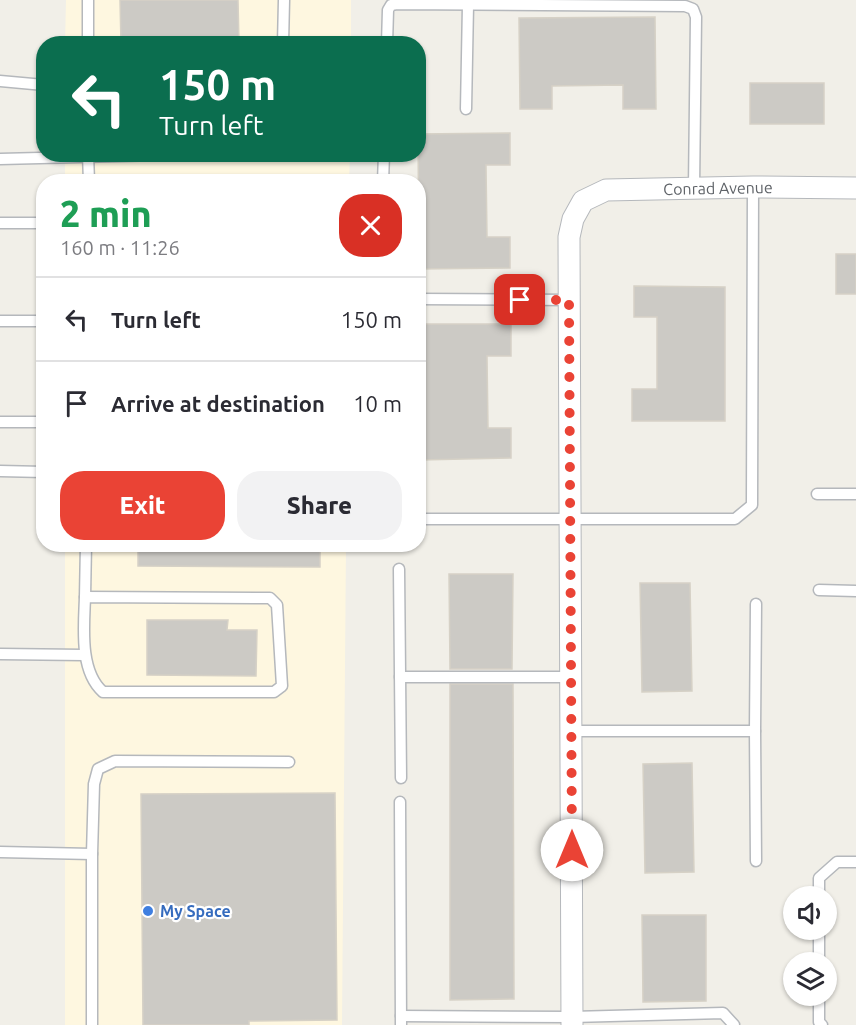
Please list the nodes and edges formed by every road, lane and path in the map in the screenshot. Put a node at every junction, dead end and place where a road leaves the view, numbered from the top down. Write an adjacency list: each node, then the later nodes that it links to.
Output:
1 (87, 0): 4 (lane)
2 (284, 0): 5 (lane)
3 (468, 5): 6 (lane); 9 (lane); 13 (lane)
4 (88, 36)
5 (283, 36)
6 (387, 36)
7 (0, 81): 8 (lane)
8 (36, 84)
9 (466, 109)
10 (36, 158): 11 (lane)
11 (0, 159)
12 (753, 187): 13 (street, Conrad Avenue); 14 (street, Conrad Avenue); 28 (lane)
13 (694, 188): 18 (street, Conrad Avenue)
14 (856, 188)
15 (0, 223): 16 (lane)
16 (36, 224)
17 (426, 299): 18 (lane)
18 (569, 300): 28 (street)
19 (0, 321): 20 (lane)
20 (36, 321)
21 (0, 422): 22 (lane)
22 (36, 422)
23 (0, 471): 24 (lane)
24 (36, 472)
25 (817, 494): 26 (lane)
26 (856, 494)
27 (426, 519): 28 (lane)
28 (571, 519): 38 (street)
29 (86, 552): 33 (lane)
30 (399, 568): 37 (lane)
31 (819, 590): 32 (lane)
32 (856, 591)
33 (85, 597): 36 (lane); 36 (lane)
34 (756, 604): 40 (lane)
35 (0, 654): 36 (lane)
36 (84, 655)
37 (400, 677): 38 (lane); 42 (lane)
38 (572, 677): 39 (street)
39 (571, 731): 40 (lane); 51 (street)
40 (755, 731): 46 (lane)
41 (289, 762): 45 (lane)
42 (401, 778)
43 (400, 802): 50 (lane)
44 (0, 852): 45 (lane)
45 (92, 854): 52 (lane)
46 (756, 861)
47 (856, 862): 48 (lane)
48 (819, 886)
49 (819, 1006): 54 (lane)
50 (401, 1020): 51 (lane)
51 (572, 1021): 53 (lane)
52 (92, 1025)
53 (734, 1025)
54 (822, 1025)

